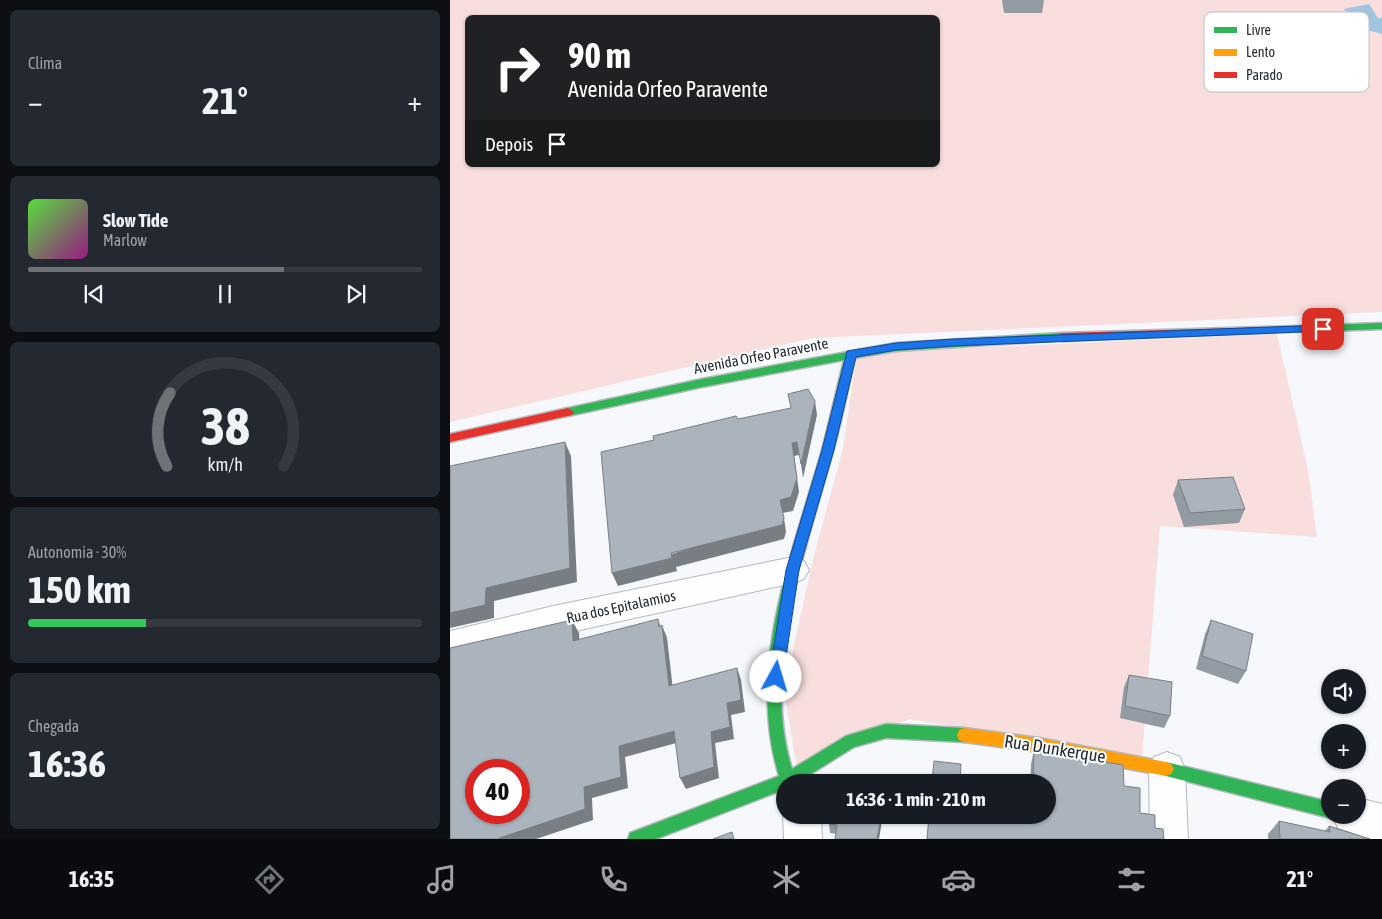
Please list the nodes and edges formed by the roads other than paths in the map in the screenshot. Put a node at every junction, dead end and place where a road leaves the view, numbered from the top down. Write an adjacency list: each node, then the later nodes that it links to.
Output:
1 (1382, 326): 2 (street, Avenida Orfeo Paravente)
2 (851, 354): 3 (street, Avenida Orfeo Paravente); 4 (street)
3 (450, 438)
4 (792, 570): 5 (street, Rua dos Epitalamios); 7 (street)
5 (450, 646)
6 (1167, 770): 8 (street, Rua Dunkerque); 10 (street, Rua Dunkerque); 16 (street)
7 (786, 774)
8 (799, 774)
9 (776, 786): 14 (street, Rua Dunkerque)
10 (1321, 808)
11 (1366, 819): 12 (street)
12 (1382, 823)
13 (802, 824): 15 (street)
14 (636, 839)
15 (803, 839)
16 (1169, 839)

